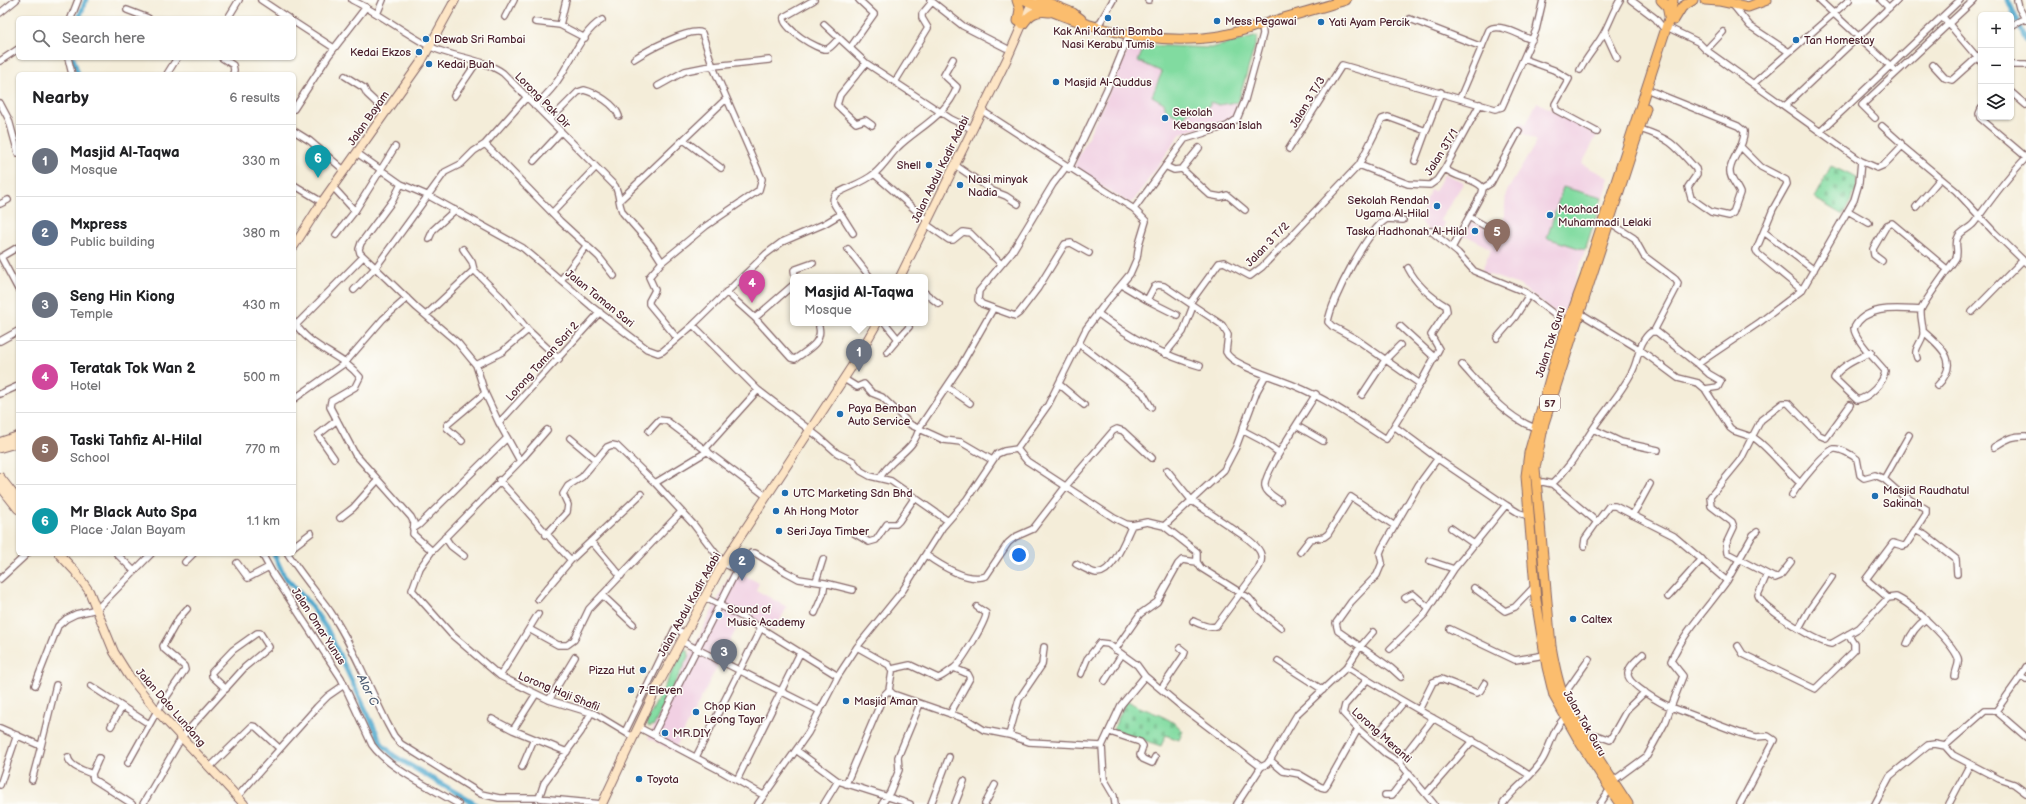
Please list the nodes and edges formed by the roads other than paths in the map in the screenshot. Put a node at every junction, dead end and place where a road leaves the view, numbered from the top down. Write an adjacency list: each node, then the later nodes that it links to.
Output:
1 (16, 0): 41 (street)
2 (77, 0): 44 (street)
3 (238, 0): 46 (street)
4 (262, 0): 47 (street)
5 (352, 0): 37 (street, Lorong Pak Dir)
6 (382, 0): 43 (street)
7 (455, 0): 71 (main road, Jalan Bayam)
8 (514, 0): 48 (street)
9 (566, 0): 60 (street)
10 (814, 0): 69 (street)
11 (859, 0): 74 (street)
12 (1017, 0): 56 (main road)
13 (1041, 0): 40 (main road)
14 (1048, 0): 40 (main road)
15 (1113, 0): 62 (street)
16 (1346, 0): 61 (main road)
17 (1543, 0): 70 (street)
18 (1620, 0): 64 (street)
19 (1631, 0): 63 (street)
20 (1661, 0): 53 (main road)
21 (1673, 0): 53 (main road, Jalan Tok Guru / 57)
22 (1679, 0): 53 (main road, Jalan Tok Guru / 57)
23 (1693, 0): 53 (main road)
24 (1705, 0): 35 (main road)
25 (1766, 0): 36 (main road)
26 (1819, 0): 42 (street)
27 (1849, 0): 42 (street)
28 (1881, 0): 38 (street)
29 (1897, 0): 38 (street)
30 (1960, 0): 49 (street)
31 (1974, 0): 57 (street)
32 (2017, 0): 51 (street)
33 (931, 1): 75 (street); 104 (street)
34 (1029, 1): 40 (main road); 56 (main road, Jalan Abdul Kadir Adabi)
35 (1716, 1): 36 (main road)
36 (1733, 5): 78 (street)
37 (366, 7): 43 (street, Lorong Pak Dir); 73 (street)
38 (1889, 8): 67 (street)
39 (127, 10): 45 (street)
40 (1057, 10): 56 (main road); 62 (main road)
41 (0, 13)
42 (1834, 13): 67 (street); 78 (street)
43 (377, 14): 71 (street, Lorong Pak Dir)
44 (72, 16)
45 (143, 16)
46 (229, 16)
47 (285, 16)
48 (505, 17)
49 (1943, 17): 57 (street); 95 (street)
50 (1410, 19): 72 (street)
51 (2025, 19): 59 (street)
52 (602, 20): 68 (street)
53 (1671, 20): 63 (main road, Jalan Tok Guru / 57)
54 (535, 22): 60 (street)
55 (296, 23): 73 (street)
56 (1020, 23): 75 (main road, Jalan Abdul Kadir Adabi); 98 (main road, Jalan Abdul Kadir Adabi)
57 (1948, 23): 79 (street); 102 (street)
58 (824, 24): 69 (street)
59 (2014, 24)
60 (560, 25): 68 (street)
61 (1262, 25): 66 (main road); 152 (street)
62 (1098, 26): 66 (main road)
63 (1668, 30): 77 (street); 107 (main road, Jalan Tok Guru / 57); 243 (main road, Jalan Tok Guru / 57)
64 (1605, 32): 81 (street); 97 (street)
65 (1723, 32): 77 (street)
66 (1129, 35): 155 (street)
67 (1858, 37): 95 (street); 118 (street)
68 (585, 38): 117 (street)
69 (839, 38): 74 (street)
70 (1532, 40): 72 (street); 83 (street)
71 (430, 46): 90 (street, Lorong Pak Dir); 121 (main road, Jalan Bayam)
72 (1482, 47): 112 (street)
73 (334, 48): 119 (street)
74 (850, 48): 91 (street)
75 (1006, 48): 98 (main road, Jalan Abdul Kadir Adabi)
76 (16, 50): 89 (street)
77 (1706, 50): 105 (street)
78 (1789, 52): 105 (street)
79 (1978, 56)
80 (634, 58): 96 (street)
81 (1617, 58)
82 (953, 59): 122 (street)
83 (1524, 59): 115 (street); 136 (street)
84 (68, 60): 99 (street)
85 (176, 60): 100 (street)
86 (225, 60): 101 (street)
87 (769, 60): 96 (street)
88 (1978, 60): 92 (street)
89 (0, 62)
90 (476, 62): 110 (street); 111 (street, Lorong Pak Dir)
91 (866, 63): 104 (street); 127 (street)
92 (1933, 65)
93 (2014, 65): 94 (street)
94 (2026, 65)
95 (1890, 66): 102 (street); 133 (street)
96 (713, 67): 106 (street); 113 (street)
97 (1580, 70)
98 (1000, 71): 120 (main road, Jalan Abdul Kadir Adabi)
99 (72, 72)
100 (168, 72)
101 (234, 72)
102 (1897, 72): 124 (street)
103 (345, 76): 121 (street)
104 (895, 82): 122 (street)
105 (1754, 83): 118 (street)
106 (658, 86)
107 (1651, 91): 130 (main road, Jalan Tok Guru / 57); 142 (street)
108 (1441, 92): 112 (street); 131 (street); 144 (street, Jalan 3 T/3)
109 (2014, 95): 116 (street)
110 (454, 96)
111 (526, 98): 117 (street, Lorong Pak Dir); 138 (street)
112 (1460, 98): 115 (street)
113 (726, 99): 137 (street); 202 (street)
114 (0, 103): 139 (street)
115 (1480, 104): 156 (street, Jalan 3T/1)
116 (2026, 105)
117 (535, 106): 125 (street, Lorong Pak Dir)
118 (1785, 106): 133 (street)
119 (296, 107)
120 (981, 110): 129 (main road, Jalan Abdul Kadir Adabi); 155 (street)
121 (386, 112): 145 (main road, Jalan Bayam)
122 (942, 112): 129 (street); 160 (street)
123 (619, 116): 125 (street)
124 (1875, 118)
125 (550, 120): 135 (street, Lorong Pak Dir)
126 (1988, 120): 146 (street)
127 (872, 125)
128 (1882, 126): 140 (street)
129 (972, 129): 150 (main road, Jalan Abdul Kadir Adabi)
130 (1640, 129): 142 (street); 184 (main road, Jalan Tok Guru / 57)
131 (1426, 131): 149 (street); 151 (street)
132 (1518, 131): 165 (street)
133 (1821, 131): 147 (street)
134 (296, 132): 158 (street)
135 (561, 132): 148 (street); 153 (street, Lorong Pak Dir)
136 (1597, 132)
137 (684, 140): 154 (street); 168 (street)
138 (485, 144): 166 (street); 178 (street)
139 (16, 146)
140 (1902, 146): 147 (street); 161 (street)
141 (395, 147): 159 (street)
142 (1741, 147): 188 (street)
143 (1199, 148): 157 (street)
144 (1289, 149)
145 (357, 153): 158 (main road, Jalan Bayam); 159 (street, Jalan Taman Sari)
146 (2026, 158): 180 (street)
147 (1861, 160): 177 (street)
148 (534, 161)
149 (1415, 161)
150 (955, 165): 171 (street); 183 (main road, Jalan Abdul Kadir Adabi)
151 (1358, 165): 156 (street, Jalan 3T/1); 227 (street, Jalan 3 T/2)
152 (1165, 166): 157 (street); 173 (street)
153 (596, 167): 168 (street, Lorong Pak Dir); 178 (street)
154 (721, 168)
155 (1068, 168): 173 (street); 205 (street)
156 (1445, 168): 165 (street)
157 (1182, 169): 175 (street)
158 (345, 171): 164 (main road, Jalan Bayam)
159 (381, 171): 162 (street, Jalan Taman Sari); 176 (street)
160 (874, 174): 179 (street); 183 (street)
161 (1940, 179): 172 (street); 180 (street)
162 (401, 184): 166 (street, Jalan Taman Sari); 200 (street)
163 (296, 186): 169 (street)
164 (333, 187): 169 (main road, Jalan Bayam); 176 (street)
165 (1483, 188): 181 (street)
166 (429, 196): 174 (street, Jalan Taman Sari); 206 (street)
167 (8, 200): 170 (street)
168 (620, 200): 202 (street, Lorong Pak Dir)
169 (322, 202): 192 (main road, Jalan Bayam)
170 (0, 204)
171 (1018, 204)
172 (1916, 207)
173 (1134, 209): 217 (street)
174 (455, 210): 191 (street); 215 (street, Jalan Taman Sari)
175 (1245, 210)
176 (355, 211): 190 (street)
177 (1848, 211): 185 (street); 209 (street)
178 (552, 213): 193 (street)
179 (841, 214): 189 (street); 221 (street, Jalan Taman Sari)
180 (1979, 214): 203 (street); 210 (street)
181 (1469, 217): 186 (street); 195 (street)
182 (1403, 220): 263 (street)
183 (927, 222): 205 (street); 213 (main road, Jalan Abdul Kadir Adabi)
184 (1609, 222): 233 (main road, Jalan Tok Guru / 57); 248 (street)
185 (1869, 223)
186 (1487, 227)
187 (1431, 231): 195 (street)
188 (1764, 232): 209 (street); 220 (street)
189 (853, 233)
190 (336, 235)
191 (429, 239)
192 (296, 241)
193 (587, 246): 214 (street); 215 (street)
194 (16, 248): 199 (street)
195 (1452, 248): 223 (street)
196 (463, 249): 208 (street)
197 (848, 249): 212 (street)
198 (1088, 253): 228 (street)
199 (0, 257): 216 (street)
200 (363, 257): 206 (street); 237 (street)
201 (1882, 261): 210 (street)
202 (662, 262): 250 (street)
203 (2025, 262): 231 (street)
204 (813, 263): 211 (street)
205 (1001, 264): 228 (street)
206 (376, 267): 219 (street); 224 (street)
207 (1408, 268): 260 (street)
208 (474, 270): 235 (street); 246 (street)
209 (1814, 270): 220 (street)
210 (1948, 270): 229 (street)
211 (795, 274)
212 (868, 274)
213 (903, 274)
214 (614, 276)
215 (561, 280): 230 (street, Jalan Taman Sari)
216 (16, 285)
217 (1122, 285): 225 (street); 232 (street)
218 (790, 288): 236 (street)
219 (354, 290)
220 (1802, 290): 265 (street)
221 (726, 292): 236 (street); 239 (street, Jalan Taman Sari)
222 (928, 295): 226 (street)
223 (1529, 295): 243 (street); 251 (street)
224 (407, 298): 235 (street); 264 (street)
225 (1147, 300): 227 (street); 234 (street)
226 (939, 304)
227 (1192, 305): 259 (street); 269 (street)
228 (993, 309): 275 (street)
229 (1921, 310): 249 (street); 258 (street)
230 (600, 312): 250 (street, Jalan Taman Sari); 262 (street, Lorong Taman Sari 2)
231 (1972, 312)
232 (1097, 313): 254 (street); 259 (street)
233 (1580, 313): 243 (main road, Jalan Tok Guru / 57); 256 (street)
234 (1177, 314)
235 (426, 315): 266 (street)
236 (755, 318): 244 (street)
237 (296, 322)
238 (296, 324): 264 (street)
239 (693, 325): 250 (street, Jalan Taman Sari); 277 (street)
240 (876, 326): 270 (main road, Jalan Abdul Kadir Adabi)
241 (887, 326): 252 (street)
242 (1400, 326): 260 (street)
243 (1571, 326): 292 (main road, Jalan Tok Guru / 57); 327 (main road, Jalan Tok Guru / 57)
244 (818, 327)
245 (909, 327): 252 (street)
246 (528, 330): 262 (street); 266 (street)
247 (16, 331): 253 (street)
248 (1654, 331): 256 (street); 265 (street)
249 (1923, 331): 261 (street); 273 (street)
250 (677, 338)
251 (1497, 338)
252 (898, 339): 257 (street)
253 (0, 342)
254 (1079, 344): 271 (street); 286 (street)
255 (1400, 345): 263 (street)
256 (1639, 349): 276 (street); 293 (street)
257 (887, 352)
258 (1871, 352): 258 (street)
259 (1165, 354): 268 (street)
260 (1435, 358): 272 (street)
261 (1917, 358)
262 (559, 359): 288 (street, Lorong Taman Sari 2)
263 (1385, 360): 272 (street); 281 (street)
264 (345, 363): 282 (street); 287 (street)
265 (1698, 364): 276 (street)
266 (476, 365): 278 (street)
267 (1462, 365): 292 (street)
268 (1200, 366)
269 (1266, 375): 280 (street); 296 (street)
270 (844, 379): 291 (street); 295 (main road, Jalan Abdul Kadir Adabi)
271 (1059, 384): 284 (street); 310 (street)
272 (1420, 384): 290 (street)
273 (1938, 386)
274 (16, 387): 279 (street)
275 (947, 387): 283 (street); 291 (street)
276 (1705, 389): 301 (street)
277 (758, 390): 295 (street); 311 (street)
278 (485, 393): 288 (street); 304 (street)
279 (0, 394)
280 (1316, 394): 289 (street); 290 (street)
281 (1362, 394)
282 (296, 398)
283 (970, 404)
284 (1084, 405)
285 (1850, 405): 301 (street)
286 (1151, 407)
287 (337, 420): 314 (street); 325 (street)
288 (499, 423): 302 (street)
289 (1297, 426): 305 (street); 313 (street)
290 (1394, 426): 316 (street)
291 (919, 428): 318 (street); 322 (street)
292 (1535, 428): 344 (main road, Jalan Tok Guru / 57)
293 (1593, 429): 312 (street); 329 (street)
294 (547, 430): 319 (street)
295 (810, 430): 322 (street); 335 (main road, Jalan Abdul Kadir Adabi)
296 (1242, 430): 313 (street); 338 (street)
297 (649, 431): 311 (street)
298 (1909, 435): 324 (street)
299 (2026, 436): 308 (street)
300 (16, 437): 306 (main road)
301 (1752, 437): 328 (street); 377 (street)
302 (507, 438): 319 (street); 351 (street)
303 (570, 438): 317 (street)
304 (462, 441)
305 (1323, 441)
306 (4, 442): 307 (main road); 309 (main road)
307 (16, 442)
308 (1994, 447)
309 (0, 449)
310 (1017, 449): 318 (street); 332 (street)
311 (706, 450): 326 (street); 335 (street)
312 (1658, 450)
313 (1278, 452): 339 (street)
314 (334, 458)
315 (1152, 458): 332 (street)
316 (1438, 458): 340 (street); 350 (street)
317 (596, 460): 326 (street); 357 (street)
318 (992, 460): 346 (street)
319 (520, 461): 323 (street)
320 (1167, 470): 338 (street)
321 (0, 477): 336 (main road)
322 (880, 478): 337 (street)
323 (499, 480): 357 (street); 358 (street)
324 (1884, 480): 328 (street); 353 (street)
325 (377, 481): 345 (street); 351 (street)
326 (655, 483): 342 (street)
327 (1536, 483): 329 (street); 385 (main road, Jalan Tok Guru / 57)
328 (1800, 483): 334 (street)
329 (1552, 484): 347 (street)
330 (1650, 484): 343 (street)
331 (0, 486): 341 (main road)
332 (1066, 486): 348 (street); 373 (street)
333 (642, 494): 359 (street)
334 (1792, 494)
335 (766, 496): 383 (main road, Jalan Abdul Kadir Adabi)
336 (16, 497)
337 (915, 497): 346 (street); 355 (street)
338 (1192, 501): 349 (street); 402 (street)
339 (1280, 501)
340 (1506, 505): 344 (street); 360 (street)
341 (16, 506)
342 (681, 512): 383 (street); 393 (street)
343 (1632, 515): 347 (street); 375 (street)
344 (1529, 516): 386 (main road, Jalan Tok Guru / 57)
345 (340, 518)
346 (948, 521): 373 (street)
347 (1597, 522): 362 (street)
348 (1132, 525): 349 (street); 384 (street)
349 (1164, 526): 380 (street)
350 (1395, 526): 364 (street); 431 (street)
351 (413, 528): 363 (street)
352 (1451, 528): 360 (street)
353 (1915, 530): 392 (street); 407 (street)
354 (1757, 532): 377 (street)
355 (854, 533)
356 (311, 534): 361 (street)
357 (546, 535): 376 (street)
358 (445, 537): 363 (street); 372 (street)
359 (590, 541): 376 (street); 393 (street)
360 (1474, 544): 388 (street)
361 (296, 545)
362 (1584, 546)
363 (432, 550): 449 (street, Lorong Haji Shafii)
364 (1300, 552)
365 (25, 556): 395 (street)
366 (61, 556): 412 (main road, Jalan Dato Lundang)
367 (119, 556): 390 (street)
368 (149, 556): 390 (street)
369 (191, 556): 379 (street)
370 (263, 556): 387 (street, Jalan Omar Yunus)
371 (289, 556): 537 (street)
372 (464, 556)
373 (926, 556): 429 (street)
374 (823, 559): 396 (street)
375 (1702, 559): 397 (street); 405 (street)
376 (570, 560): 408 (street)
377 (1739, 560): 391 (street); 397 (street)
378 (1430, 561): 388 (street)
379 (186, 562)
380 (1197, 562): 402 (street); 435 (street)
381 (1791, 562): 391 (street)
382 (237, 563): 387 (street)
383 (723, 563): 389 (street); 404 (main road, Jalan Abdul Kadir Adabi)
384 (1076, 564)
385 (1544, 566): 386 (main road); 469 (main road, Jalan Tok Guru / 57)
386 (1534, 567): 399 (main road, Jalan Tok Guru / 57)
387 (269, 568): 460 (street, Jalan Omar Yunus)
388 (1454, 569): 411 (street)
389 (737, 570): 396 (street); 409 (street)
390 (134, 571): 412 (street)
391 (1767, 574): 422 (street)
392 (1957, 574)
393 (621, 576): 403 (street)
394 (1832, 577): 422 (street)
395 (0, 579)
396 (816, 581): 398 (street)
397 (1727, 581): 474 (street)
398 (825, 583): 401 (street); 414 (street)
399 (1535, 586): 400 (street); 439 (main road, Jalan Tok Guru / 57)
400 (1474, 588)
401 (853, 590)
402 (1241, 592): 417 (street); 421 (street)
403 (602, 595): 418 (street); 419 (street)
404 (704, 597): 409 (street); 426 (main road, Jalan Abdul Kadir Adabi)
405 (1668, 597)
406 (1405, 598): 411 (street)
407 (1888, 598): 416 (street); 425 (street)
408 (538, 599)
409 (719, 605): 420 (street); 433 (street)
410 (977, 607): 445 (street)
411 (1429, 608): 434 (street)
412 (97, 609): 458 (street); 476 (main road, Jalan Dato Lundang)
413 (187, 609): 476 (street)
414 (815, 613)
415 (538, 614): 419 (street)
416 (1926, 618): 427 (street); 452 (street)
417 (1193, 621)
418 (633, 624)
419 (529, 628): 449 (street)
420 (761, 628): 436 (street); 447 (street)
421 (1281, 628)
422 (1799, 628): 425 (street)
423 (1450, 629): 439 (street)
424 (1373, 632): 431 (street)
425 (1848, 634): 428 (street)
426 (683, 637): 433 (street); 486 (main road, Jalan Abdul Kadir Adabi); 490 (street)
427 (1907, 644)
428 (1738, 646)
429 (857, 647): 446 (street); 450 (street)
430 (1044, 647): 495 (street)
431 (1360, 647): 443 (street); 453 (street)
432 (1180, 648): 463 (street)
433 (697, 649): 447 (street); 494 (street)
434 (1390, 649)
435 (1115, 650): 437 (street); 448 (street)
436 (800, 653): 450 (street); 466 (street)
437 (1122, 654): 451 (street); 456 (street)
438 (1643, 654): 467 (street)
439 (1545, 655): 481 (main road, Jalan Tok Guru / 57)
440 (575, 657): 470 (street)
441 (1589, 659): 469 (street)
442 (1278, 661): 465 (street)
443 (1347, 667): 455 (street); 465 (street)
444 (2026, 667): 454 (street)
445 (954, 668): 446 (street); 480 (street)
446 (892, 669): 464 (street)
447 (740, 670): 466 (street); 509 (street)
448 (1081, 674)
449 (500, 676): 468 (street, Lorong Haji Shafii)
450 (838, 676): 477 (street)
451 (1145, 676): 463 (street); 491 (street)
452 (1955, 676)
453 (1401, 677)
454 (2024, 677): 478 (street)
455 (1367, 680): 471 (street); 488 (street, Lorong Meranti)
456 (1105, 681)
457 (1485, 683): 475 (street)
458 (34, 685)
459 (56, 685): 502 (street)
460 (344, 685): 505 (street); 541 (street, Jalan Omar Yunus)
461 (91, 686): 473 (street)
462 (226, 689): 462 (street); 497 (street)
463 (1161, 689): 518 (street)
464 (889, 690): 472 (street); 527 (street)
465 (1323, 690): 513 (street)
466 (781, 692): 477 (street); 524 (street)
467 (1645, 692): 474 (street); 500 (street)
468 (536, 694): 470 (street, Lorong Haji Shafii); 489 (street)
469 (1564, 696): 500 (main road, Jalan Tok Guru / 57)
470 (549, 700): 479 (street, Lorong Haji Shafii)
471 (1404, 702): 475 (street); 492 (street)
472 (920, 704): 480 (street); 536 (street)
473 (122, 707): 484 (street); 485 (street)
474 (1671, 707): 530 (street); 557 (street)
475 (1419, 710): 482 (street)
476 (157, 711): 484 (street); 497 (main road, Jalan Dato Lundang)
477 (820, 711): 506 (street)
478 (1996, 711): 496 (street); 504 (street)
479 (591, 713): 490 (street, Lorong Haji Shafii); 507 (street)
480 (950, 714): 495 (street)
481 (1567, 716): 522 (street); 530 (main road, Jalan Tok Guru / 57)
482 (1433, 718): 501 (street); 514 (street)
483 (492, 719): 489 (street)
484 (150, 724): 515 (street)
485 (111, 726)
486 (638, 727): 494 (street); 498 (main road, Jalan Abdul Kadir Adabi)
487 (0, 728): 493 (street)
488 (1358, 729): 513 (street); 514 (street, Lorong Meranti)
489 (513, 730): 499 (street)
490 (625, 732): 498 (street, Lorong Haji Shafii)
491 (1110, 732): 503 (street); 511 (street)
492 (1379, 732)
493 (17, 735): 502 (street); 528 (street)
494 (653, 735): 509 (street)
495 (1009, 735): 503 (street)
496 (2026, 736)
497 (182, 737): 519 (main road, Jalan Dato Lundang); 539 (street)
498 (633, 737): 542 (main road, Jalan Abdul Kadir Adabi)
499 (534, 739): 507 (street); 517 (street)
500 (1588, 739): 530 (main road, Jalan Tok Guru / 57)
501 (1473, 740): 522 (street); 532 (street)
502 (41, 746): 523 (street)
503 (1102, 746): 550 (street)
504 (1945, 746): 516 (street); 558 (street)
505 (279, 748): 519 (street); 535 (street)
506 (796, 750): 525 (street); 533 (street)
507 (567, 752): 537 (street)
508 (68, 757): 520 (street)
509 (696, 757): 524 (street)
510 (949, 757): 547 (street)
511 (1155, 757)
512 (99, 758): 520 (street)
513 (1270, 760): 518 (street)
514 (1399, 762): 521 (street, Lorong Meranti)
515 (128, 763)
516 (1970, 764): 531 (street); 559 (street)
517 (522, 767)
518 (1261, 767): 551 (street)
519 (210, 768): 535 (main road, Jalan Dato Lundang)
520 (92, 774): 538 (street)
521 (1409, 774): 532 (street, Lorong Meranti); 534 (street)
522 (1530, 775): 553 (street)
523 (32, 780)
524 (737, 780): 533 (street)
525 (838, 781): 527 (street); 544 (street)
526 (964, 781): 548 (street)
527 (846, 784): 536 (street)
528 (0, 785)
529 (995, 785): 549 (street)
530 (1612, 785): 554 (street); 555 (main road, Jalan Tok Guru / 57); 556 (main road, Jalan Tok Guru / 57)
531 (2026, 793)
532 (1426, 794): 552 (street, Lorong Meranti)
533 (763, 795): 543 (street)
534 (1386, 795)
535 (237, 797): 540 (main road, Jalan Dato Lundang)
536 (887, 797): 545 (street); 546 (street)
537 (539, 798): 542 (street)
538 (132, 804)
539 (143, 804)
540 (244, 804)
541 (458, 804)
542 (602, 804)
543 (758, 804)
544 (824, 804)
545 (882, 804)
546 (910, 804)
547 (931, 804)
548 (954, 804)
549 (985, 804)
550 (1115, 804)
551 (1237, 804)
552 (1434, 804)
553 (1503, 804)
554 (1600, 804)
555 (1620, 804)
556 (1628, 804)
557 (1740, 804)
558 (1875, 804)
559 (1949, 804)

